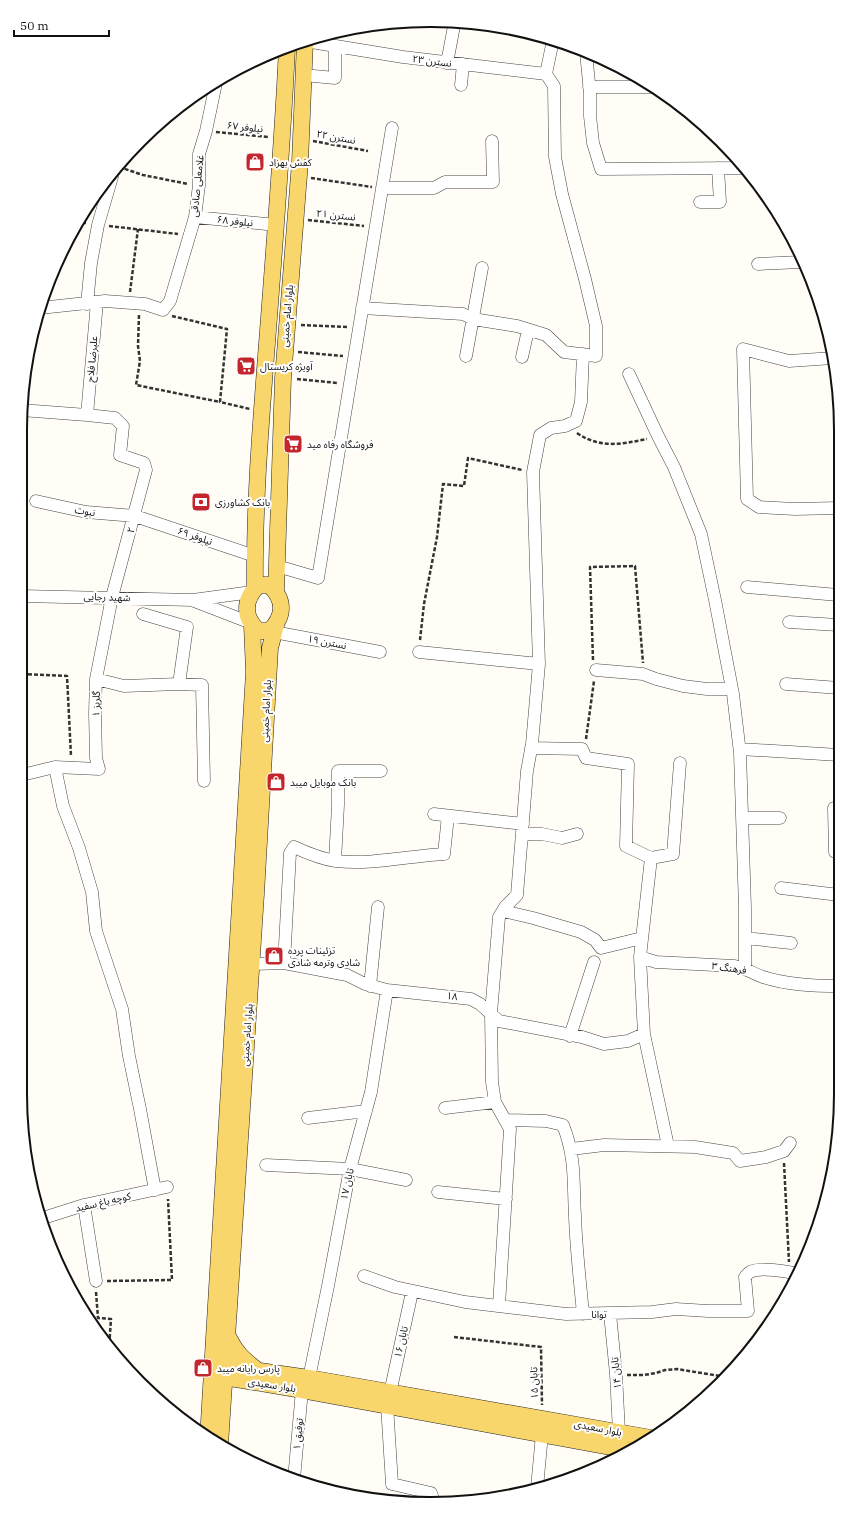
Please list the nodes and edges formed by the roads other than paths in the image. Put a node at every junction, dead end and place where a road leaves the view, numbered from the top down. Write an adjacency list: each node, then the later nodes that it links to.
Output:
1 (454, 28): 8 (street)
2 (318, 43): 3 (street, نسترن ۲۳)
3 (335, 46): 8 (street, نسترن ۲۳); 11 (street)
4 (552, 46): 10 (street)
5 (305, 47): 11 (main road, بلوار امام خمینی)
6 (286, 54): 24 (main road, بلوار امام خمینی)
7 (587, 59): 13 (street)
8 (447, 63): 9 (street, نسترن ۲۳)
9 (463, 64): 10 (street, نسترن ۲۳); 12 (street)
10 (546, 74): 33 (street)
11 (303, 75): 44 (main road, بلوار امام خمینی)
12 (461, 84)
13 (589, 87): 14 (street); 18 (street)
14 (642, 87)
15 (215, 90): 23 (street, غلامعلی صادقی)
16 (392, 128): 21 (street)
17 (492, 141): 21 (street)
18 (718, 168): 19 (street); 22 (street)
19 (737, 168)
20 (111, 183): 28 (street, علیرضا فلاح)
21 (382, 188): 30 (street)
22 (700, 202)
23 (195, 217): 24 (street, نیلوفر ۶۸); 28 (street, غلامعلی صادقی)
24 (276, 225): 43 (main road, بلوار امام خمینی)
25 (797, 262): 26 (street)
26 (758, 264)
27 (482, 268): 31 (street)
28 (92, 303): 29 (street); 39 (street, علیرضا فلاح)
29 (46, 307)
30 (362, 308): 31 (street); 44 (street)
31 (473, 319): 32 (street); 34 (street)
32 (528, 330): 33 (street); 35 (street)
33 (583, 354): 59 (street)
34 (466, 356)
35 (522, 357)
36 (827, 358): 41 (street)
37 (629, 374): 65 (street)
38 (28, 411): 39 (street)
39 (87, 415): 42 (street, ۲)
40 (36, 502): 42 (street, نبوت)
41 (834, 508)
42 (135, 516): 43 (street, نیلوفر ۶۹); 50 (street, ۲)
43 (255, 556): 46 (main road, بلوار امام خمینی)
44 (277, 566): 47 (main road, بلوار امام خمینی)
45 (746, 587): 48 (street)
46 (254, 590): 47 (main road); 51 (street); 54 (main road)
47 (276, 592): 56 (main road)
48 (834, 595)
49 (27, 596): 50 (street, شهید رجایی)
50 (112, 597): 51 (street, شهید رجایی); 61 (street, گلریز ۱)
51 (193, 600): 54 (street)
52 (143, 614): 62 (street)
53 (789, 622): 55 (street)
54 (252, 624): 56 (main road); 126 (main road, بلوار امام خمینی)
55 (834, 625)
56 (275, 628): 57 (street, نسترن ۱۹); 93 (main road, بلوار امام خمینی)
57 (380, 652)
58 (419, 652): 59 (street)
59 (539, 664): 66 (street)
60 (596, 670): 65 (street)
61 (96, 679): 62 (street); 70 (street, گلریز ۱)
62 (179, 684): 73 (street)
63 (786, 684): 64 (street)
64 (834, 688)
65 (732, 689): 67 (street)
66 (531, 748): 78 (street); 81 (street)
67 (740, 749): 68 (street); 76 (street)
68 (834, 755)
69 (680, 763): 81 (street)
70 (55, 767): 72 (street, گلریز ۱); 113 (street)
71 (381, 771): 82 (street)
72 (27, 774)
73 (204, 781)
74 (434, 814): 75 (street)
75 (448, 816): 78 (street); 82 (street)
76 (742, 818): 77 (street); 88 (street)
77 (780, 818)
78 (523, 824): 80 (street)
79 (577, 834): 80 (street)
80 (522, 836): 86 (street)
81 (651, 858): 87 (street)
82 (335, 861): 92 (street)
83 (781, 888): 84 (street)
84 (834, 894)
85 (378, 907): 95 (street)
86 (503, 911): 87 (street); 98 (street)
87 (642, 938): 90 (street)
88 (745, 938): 89 (street); 94 (street)
89 (791, 943)
90 (640, 957): 94 (street, فرهنگ ۳); 99 (street)
91 (594, 962): 100 (street)
92 (284, 963): 93 (street, ۱۸); 95 (street, ۱۸)
93 (251, 964): 125 (main road, بلوار امام خمینی)
94 (745, 968): 96 (street, فرهنگ ۳)
95 (370, 986): 97 (street, ۱۸)
96 (834, 986)
97 (387, 990): 98 (street, ۱۸); 103 (street, تابان ۱۷)
98 (491, 1013): 100 (street, ۱۸); 101 (street)
99 (644, 1034): 100 (street, ۱۸); 106 (street)
100 (570, 1036)
101 (495, 1102): 102 (street); 105 (street)
102 (445, 1108)
103 (366, 1111): 104 (street); 110 (street, تابان ۱۷)
104 (308, 1118)
105 (505, 1120): 108 (street); 115 (street)
106 (668, 1146): 107 (street); 108 (street)
107 (787, 1147)
108 (571, 1149): 123 (street)
109 (266, 1165): 110 (street)
110 (350, 1169): 111 (street); 128 (street, تابان ۱۷)
111 (406, 1180)
112 (167, 1187): 113 (street, کوچه باغ سفید)
113 (155, 1190): 116 (street, کوچه باغ سفید)
114 (438, 1192): 115 (street)
115 (506, 1199): 122 (street)
116 (84, 1206): 117 (street, کوچه باغ سفید); 120 (street)
117 (46, 1217)
118 (792, 1273): 124 (street, توانا)
119 (364, 1276): 121 (street, توانا)
120 (96, 1281)
121 (412, 1292): 122 (street, توانا); 129 (street, تابان ۱۶)
122 (499, 1305): 123 (street, توانا)
123 (583, 1314): 124 (street, توانا)
124 (610, 1314): 133 (street, تابان ۱۴)
125 (226, 1333): 126 (main road, بلوار امام خمینی); 127 (main road)
126 (220, 1371): 127 (main road, بلوار سعیدی); 130 (main road, بلوار امام خمینی); 132 (main road, بلوار امام خمینی)
127 (255, 1376): 128 (main road, بلوار سعیدی); 130 (main road)
128 (306, 1384): 129 (main road, بلوار سعیدی); 139 (street, توفیق ۱)
129 (388, 1399): 131 (main road, بلوار سعیدی); 134 (main road, بلوار سعیدی); 141 (street, تابان ۱۶)
130 (221, 1410): 136 (main road, بلوار امام خمینی)
131 (581, 1425): 133 (main road, بلوار سعیدی); 137 (main road)
132 (209, 1431)
133 (620, 1432): 135 (main road, بلوار سعیدی)
134 (542, 1434): 137 (main road, بلوار سعیدی); 140 (street)
135 (643, 1436)
136 (220, 1438)
137 (577, 1441): 138 (main road, بلوار سعیدی)
138 (621, 1449)
139 (295, 1473)
140 (538, 1482)
141 (432, 1497)

